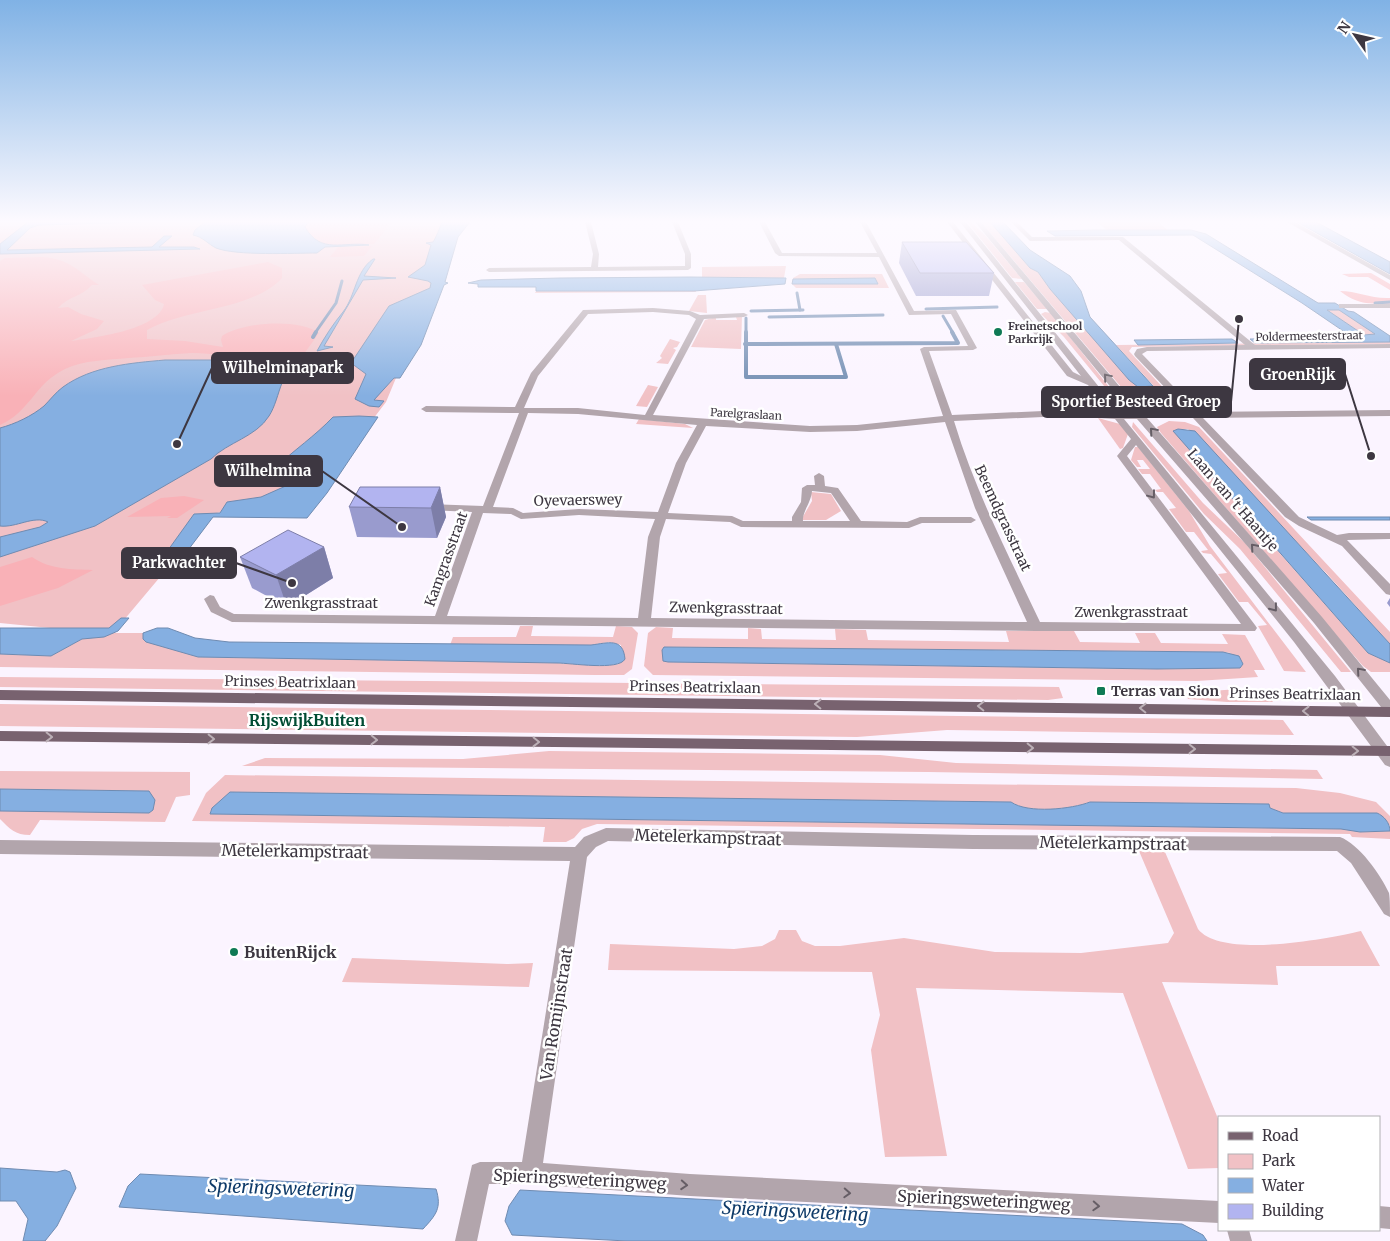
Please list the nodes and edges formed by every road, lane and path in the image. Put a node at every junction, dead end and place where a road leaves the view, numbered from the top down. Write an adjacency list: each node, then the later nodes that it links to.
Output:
1 (895, 280): 24 (street, Beemdgrasstraat)
2 (995, 280): 12 (street)
3 (1011, 280): 4 (street); 8 (street)
4 (1027, 280): 9 (street, Laan van 't Haantje)
5 (1171, 280): 14 (street)
6 (1342, 306): 7 (street)
7 (1390, 306)
8 (1035, 311): 9 (street); 12 (street); 16 (street)
9 (1054, 312): 21 (street, Laan van 't Haantje, one-way to 9)
10 (744, 315): 11 (street, Kamgrasstraat)
11 (699, 317): 18 (street, Kamgrasstraat); 23 (street)
12 (1024, 318): 16 (street)
13 (1390, 346): 14 (street, Poldermeesterstraat)
14 (1253, 348): 15 (street, Poldermeesterstraat)
15 (1140, 351): 22 (street, Laan van 't Haantje)
16 (1093, 384): 19 (street)
17 (426, 409): 18 (street, Parelgraslaan)
18 (522, 410): 23 (street, Parelgraslaan); 30 (street, Kamgrasstraat)
19 (1116, 413): 21 (street, Parelgraslaan); 24 (street, Parelgraslaan); 26 (street)
20 (1390, 413): 22 (street, Parelgraslaan)
21 (1138, 414): 22 (street, Parelgraslaan); 45 (street, Laan van 't Haantje, one-way to 21)
22 (1195, 414): 38 (street, Laan van 't Haantje)
23 (648, 417): 25 (street, Parelgraslaan)
24 (946, 420): 25 (street, Parelgraslaan); 43 (street, Beemdgrasstraat)
25 (703, 423): 32 (street)
26 (1136, 439): 43 (street, Zwenkgrasstraat, one-way to 43); 46 (street, one-way to 46)
27 (819, 476): 28 (street)
28 (820, 490): 31 (street); 34 (street)
29 (418, 506): 30 (street, Oyevaerswey)
30 (485, 508): 32 (street, Oyevaerswey); 41 (street, Kamgrasstraat)
31 (848, 511): 35 (street); 36 (street)
32 (660, 515): 34 (street, Oyevaerswey); 42 (street)
33 (971, 520): 36 (street, Oyevaerswey)
34 (798, 525): 35 (street, Oyevaerswey)
35 (826, 525): 36 (street, Oyevaerswey)
36 (858, 525)
37 (1390, 536): 38 (street)
38 (1338, 538): 39 (street)
39 (1390, 591)
40 (210, 599): 41 (street, Zwenkgrasstraat)
41 (440, 619): 42 (street, Zwenkgrasstraat)
42 (644, 622): 43 (street, Zwenkgrasstraat)
43 (1036, 627)
44 (0, 694): 46 (main road, Prinses Beatrixlaan, one-way to 44)
45 (1390, 710): 46 (main road, Prinses Beatrixlaan)
46 (1354, 712): 48 (street)
47 (0, 736): 48 (main road, one-way to 48)
48 (1388, 754)
49 (0, 847): 50 (street, Metelerkampstraat)
50 (579, 854): 51 (street, Metelerkampstraat); 52 (street, Van Romijnstraat)
51 (1390, 910)
52 (531, 1173): 53 (street, Spieringsweteringweg, one-way to 53); 54 (street, Spieringsweteringweg)
53 (1218, 1212)
54 (466, 1241)

